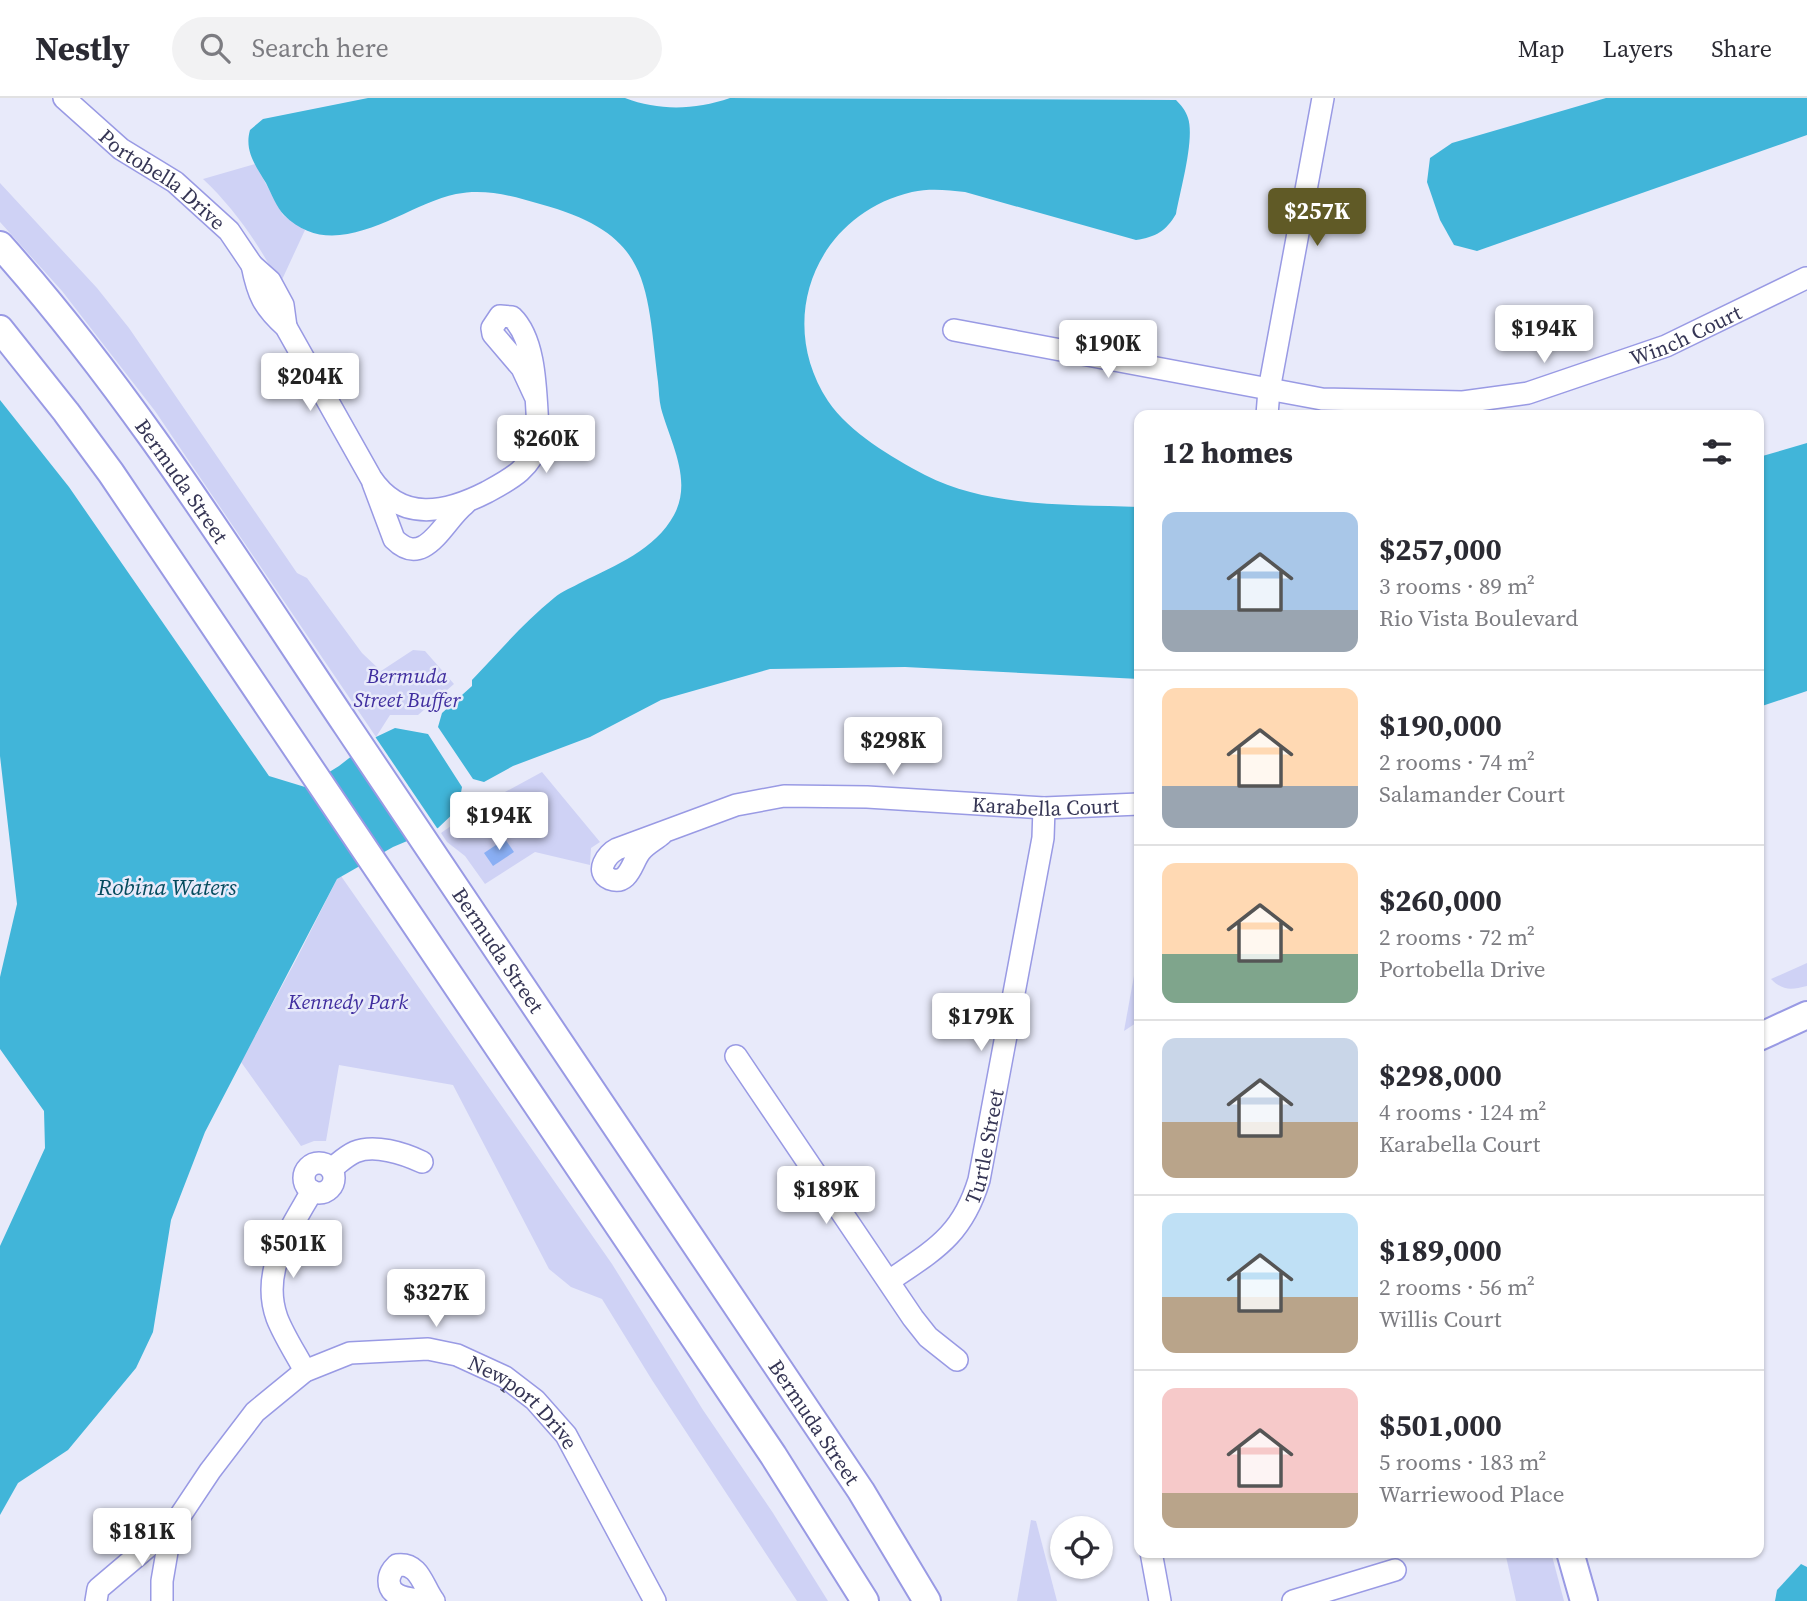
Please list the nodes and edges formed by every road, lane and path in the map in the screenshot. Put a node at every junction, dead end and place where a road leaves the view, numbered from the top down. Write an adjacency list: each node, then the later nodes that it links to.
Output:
1 (65, 98): 11 (street, Portobella Drive)
2 (1323, 98): 7 (street)
3 (0, 245): 35 (main road, Bermuda Street)
4 (1806, 278): 7 (street, Winch Court)
5 (0, 329): 34 (main road)
6 (954, 330): 7 (street, Winch Court)
7 (1269, 390): 9 (street); 10 (street)
8 (535, 396): 12 (street, Portobella Drive)
9 (1263, 410)
10 (1267, 410)
11 (371, 478): 13 (street, Portobella Drive); 14 (street, Portobella Drive)
12 (467, 502): 13 (street, Portobella Drive); 14 (street, Portobella Drive)
13 (424, 510): 14 (street)
14 (426, 545)
15 (1134, 804): 16 (street, Karabella Court)
16 (1044, 808): 17 (street, Karabella Court); 22 (street, Turtle Street)
17 (662, 834)
18 (1807, 1015): 19 (main road)
19 (1764, 1035)
20 (736, 1056): 22 (street)
21 (422, 1161): 24 (street)
22 (889, 1281): 23 (street)
23 (957, 1360)
24 (305, 1371): 25 (street, Newport Drive); 33 (street, Newport Drive)
25 (168, 1534): 29 (street, Newport Drive); 30 (street, Newport Drive)
26 (1152, 1558): 36 (street)
27 (1572, 1558): 38 (main road)
28 (1395, 1570): 37 (street)
29 (96, 1601)
30 (162, 1601)
31 (422, 1601): 32 (street)
32 (435, 1601)
33 (655, 1601)
34 (865, 1601)
35 (927, 1601)
36 (1160, 1601)
37 (1293, 1601)
38 (1584, 1601)

